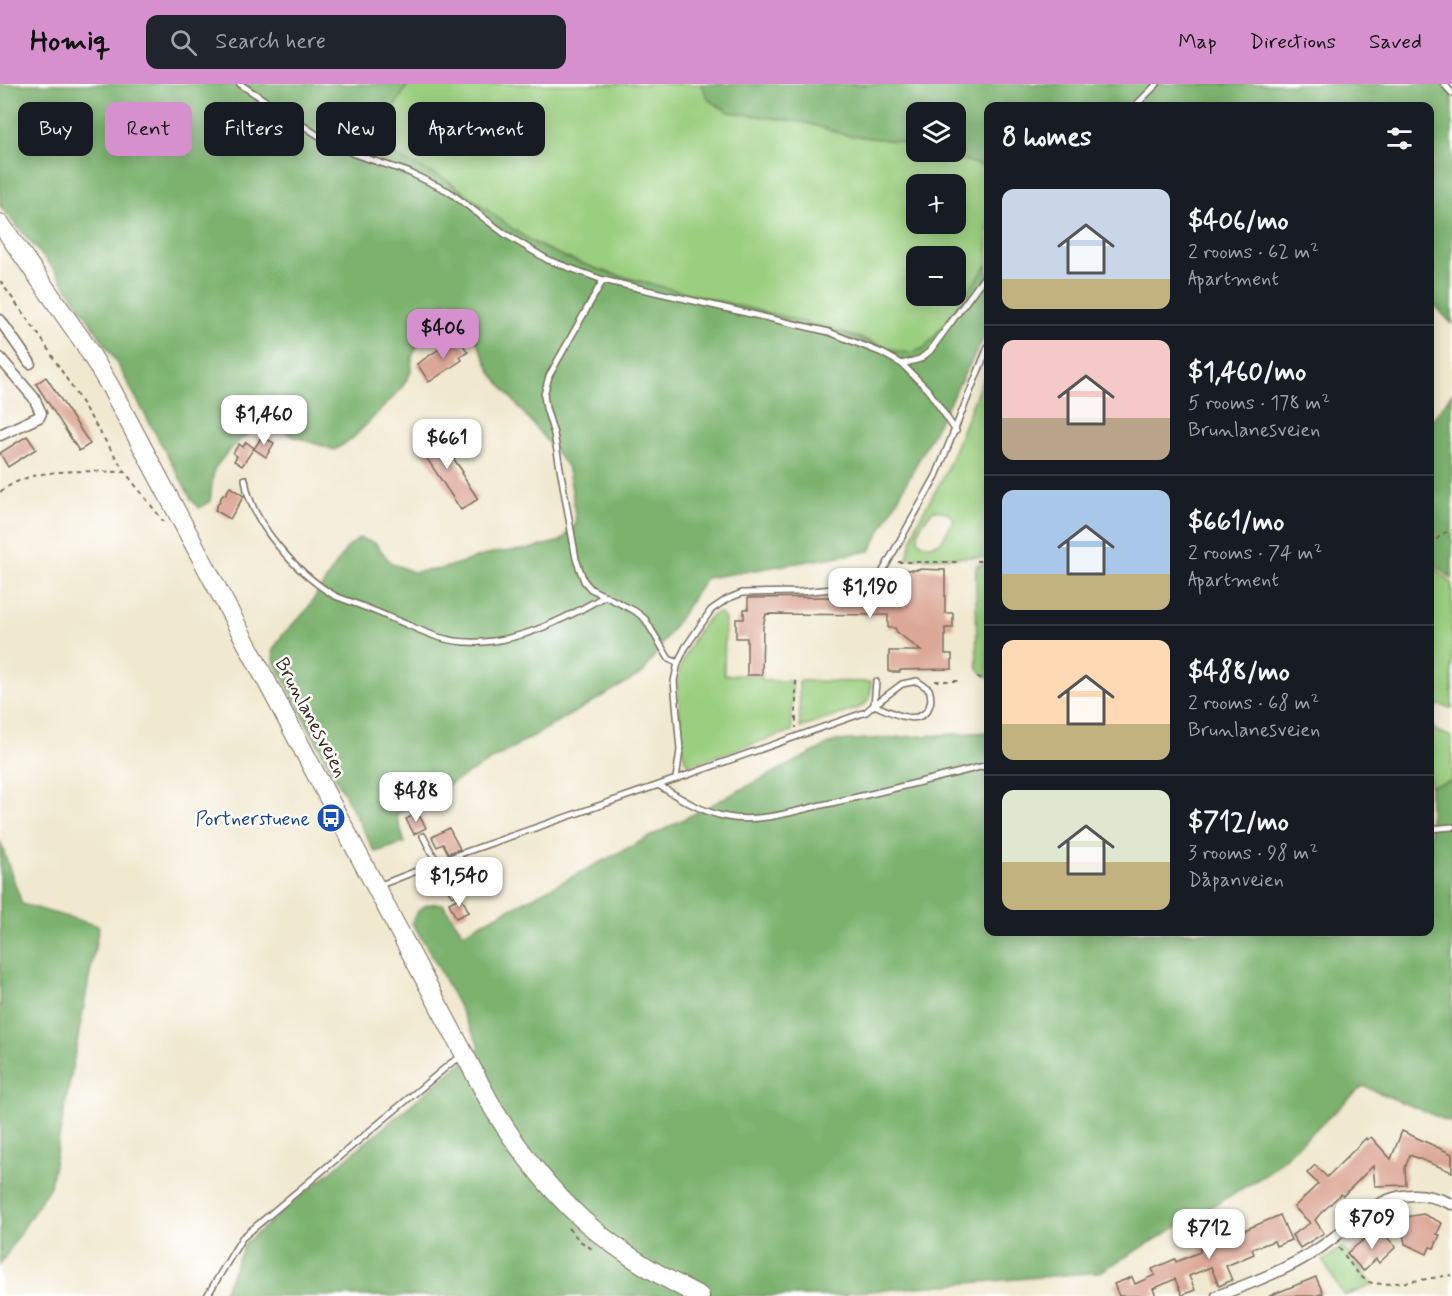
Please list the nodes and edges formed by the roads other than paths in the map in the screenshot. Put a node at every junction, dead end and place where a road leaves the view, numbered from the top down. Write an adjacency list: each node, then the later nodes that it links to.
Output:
1 (240, 84): 10 (lane)
2 (1157, 84): 5 (lane)
3 (1444, 84): 4 (lane)
4 (1452, 93)
5 (1139, 102)
6 (0, 223): 8 (main road, Brunlanesveien)
7 (0, 238): 8 (main road, Brunlanesveien)
8 (28, 265): 31 (main road, Brunlanesveien)
9 (984, 277): 16 (lane)
10 (603, 280): 16 (lane); 20 (lane)
11 (0, 320): 12 (street)
12 (15, 343): 13 (street); 15 (street)
13 (0, 356): 18 (street)
14 (984, 358): 17 (lane)
15 (30, 363)
16 (902, 364): 17 (lane)
17 (956, 431): 21 (lane)
18 (0, 435)
19 (245, 479): 20 (lane)
20 (605, 596): 21 (lane)
21 (678, 663): 25 (lane)
22 (876, 682): 23 (lane)
23 (874, 705): 23 (lane); 25 (lane)
24 (984, 766): 26 (lane)
25 (676, 779): 26 (lane)
26 (660, 786): 30 (lane)
27 (1452, 827): 28 (lane)
28 (1434, 829)
29 (423, 836): 30 (lane)
30 (438, 864): 31 (lane); 32 (lane)
31 (376, 887): 33 (main road, Brunlanesveien)
32 (453, 893)
33 (465, 1055): 35 (main road, Brunlanesveien); 36 (lane)
34 (1452, 1204): 37 (street)
35 (689, 1294)
36 (207, 1296)
37 (1217, 1296)

